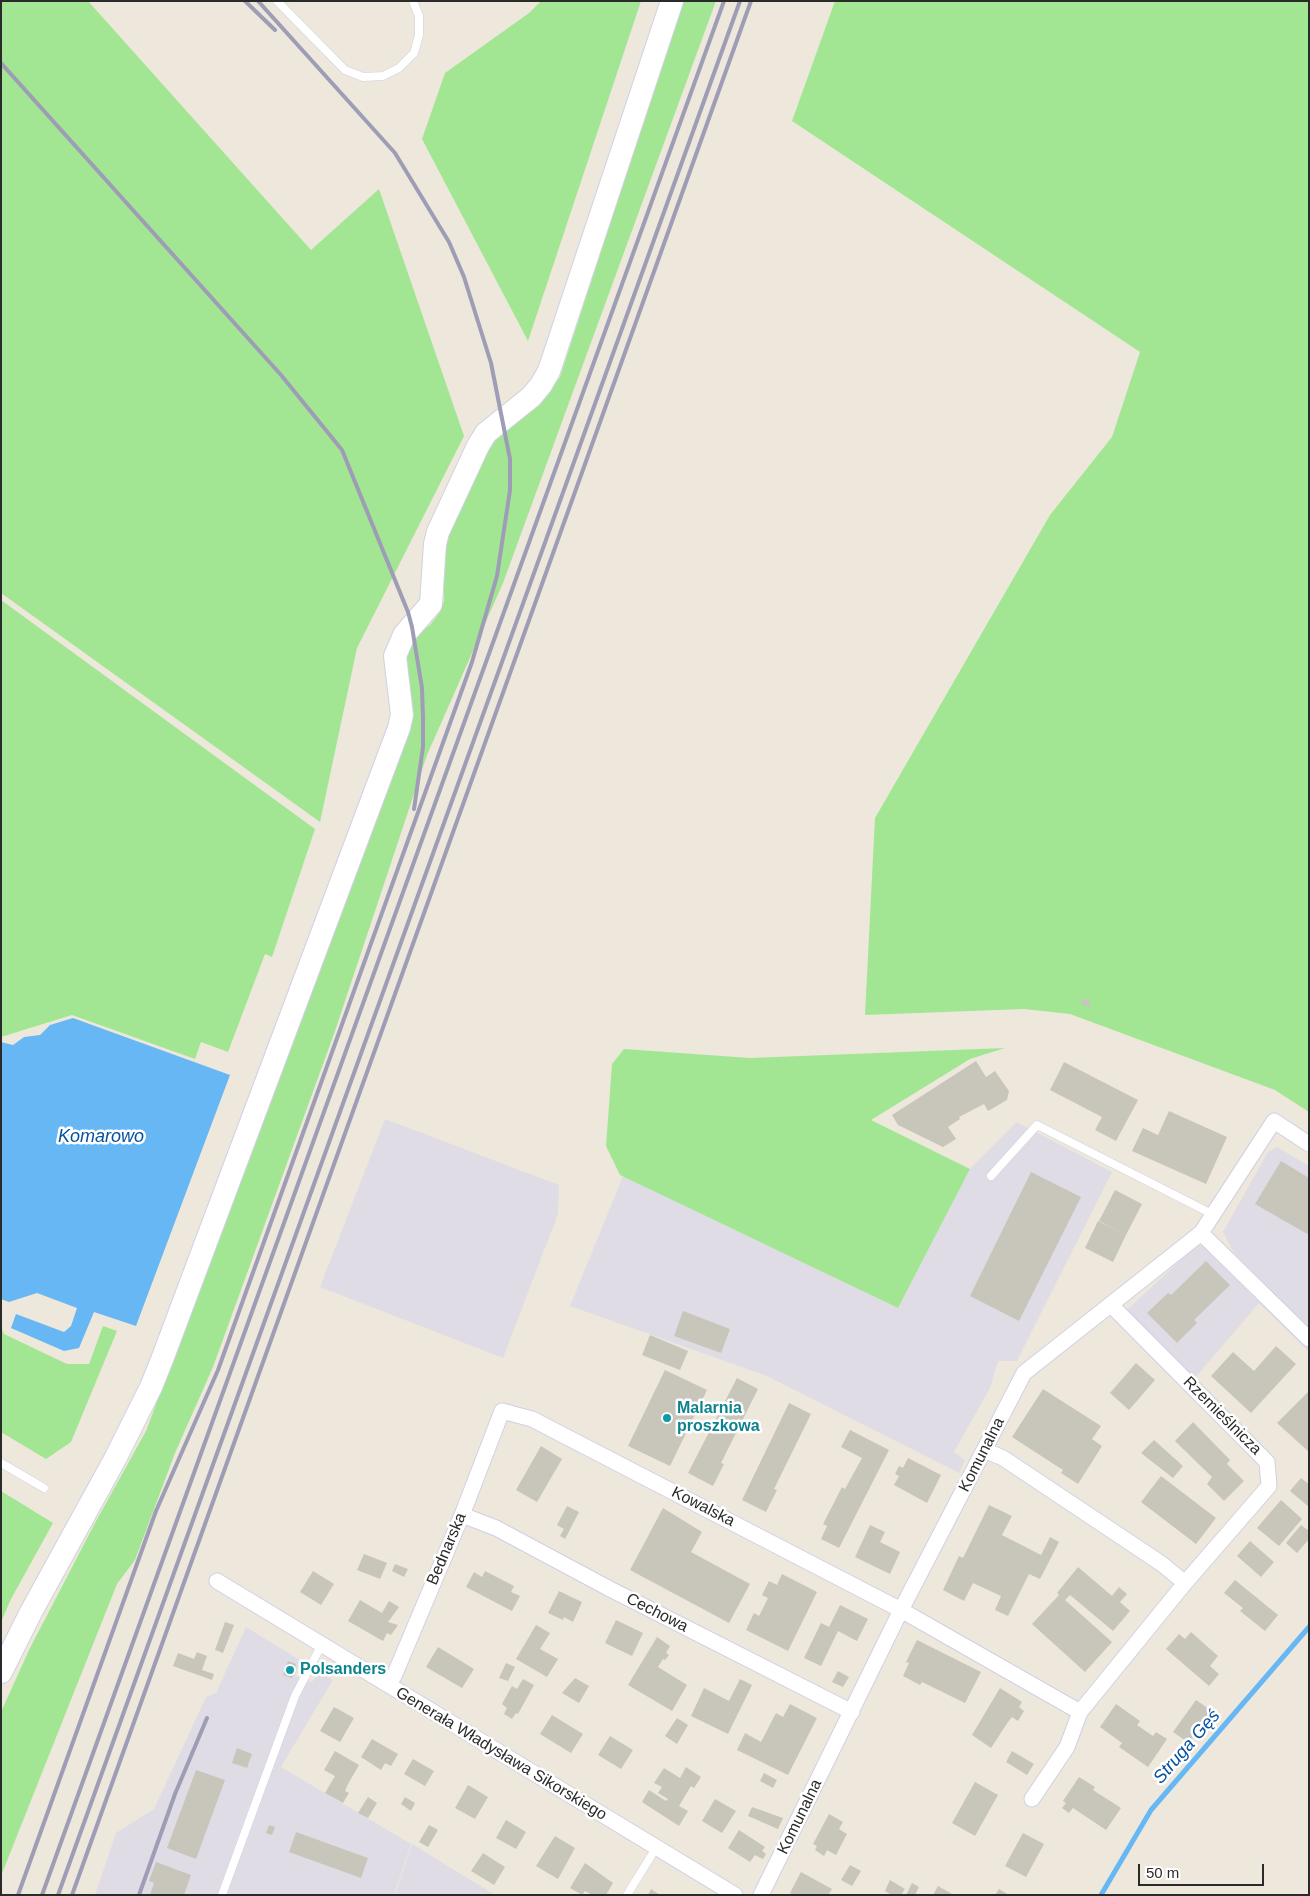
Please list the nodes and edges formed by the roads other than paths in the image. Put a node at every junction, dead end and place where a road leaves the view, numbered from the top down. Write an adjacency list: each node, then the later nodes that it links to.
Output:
1 (277, 1): 2 (lane)
2 (413, 1)
3 (672, 1): 19 (street)
4 (1309, 1144): 6 (street, Komunalna)
5 (991, 1176): 6 (lane)
6 (1214, 1215): 7 (street, Komunalna)
7 (1201, 1232): 8 (street, Komunalna); 9 (street)
8 (1111, 1305): 11 (street, Komunalna); 16 (street, Rzemieślnicza)
9 (1309, 1339)
10 (502, 1411): 14 (street, Bednarska); 17 (street, Kowalska)
11 (984, 1450): 16 (street); 17 (street, Komunalna)
12 (1, 1463): 13 (lane)
13 (44, 1488)
14 (462, 1515): 20 (street, Bednarska); 21 (street, Cechowa)
15 (217, 1581): 18 (street, Generała Władysława Sikorskiego)
16 (1185, 1583): 22 (street, Rzemieślnicza)
17 (901, 1610): 21 (street, Komunalna); 22 (street)
18 (322, 1644): 20 (street, Generała Władysława Sikorskiego); 25 (lane)
19 (1, 1672)
20 (388, 1684): 24 (street, Generała Władysława Sikorskiego)
21 (852, 1712): 28 (street, Komunalna)
22 (1080, 1712): 23 (street, Rzemieślnicza)
23 (1032, 1799)
24 (656, 1848): 26 (lane); 27 (street, Generała Władysława Sikorskiego)
25 (222, 1895)
26 (627, 1895)
27 (734, 1895)
28 (761, 1895)

